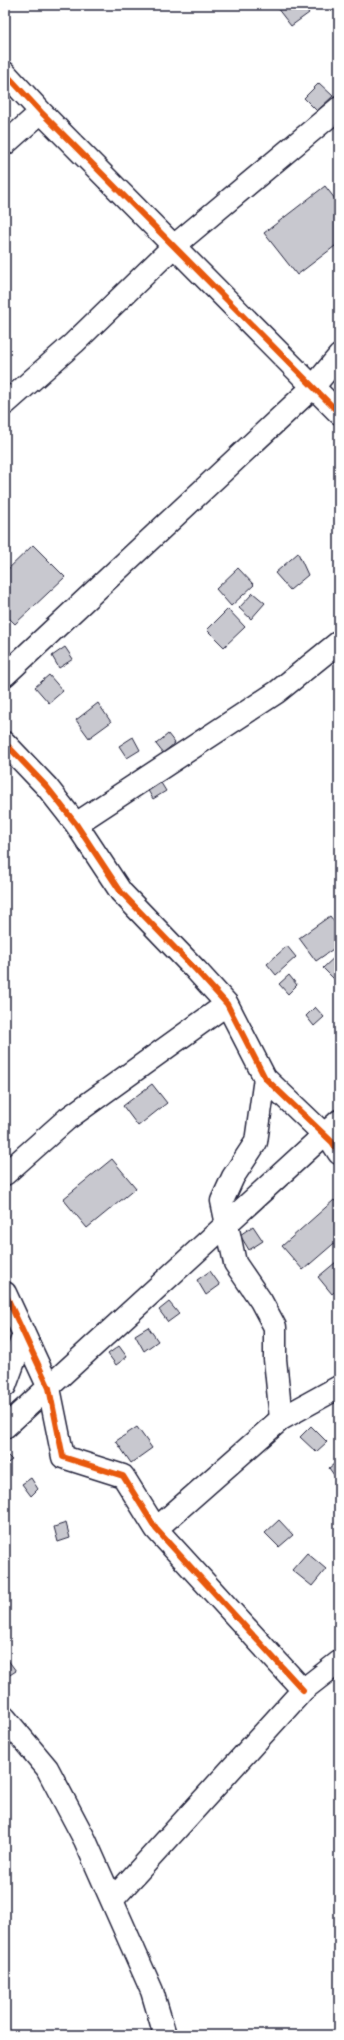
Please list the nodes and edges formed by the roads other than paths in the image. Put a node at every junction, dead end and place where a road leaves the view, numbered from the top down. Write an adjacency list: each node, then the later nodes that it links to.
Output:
1 (5, 73): 3 (street)
2 (339, 108): 5 (street)
3 (40, 112): 4 (street); 5 (street)
4 (5, 144)
5 (174, 246): 7 (street); 8 (street)
6 (339, 356): 7 (street)
7 (314, 386): 9 (street); 11 (street)
8 (5, 404)
9 (339, 413)
10 (339, 642): 13 (street)
11 (5, 675)
12 (5, 743): 13 (street)
13 (76, 824): 14 (street)
14 (227, 1004): 15 (street); 19 (street)
15 (265, 1078): 17 (street); 20 (street)
16 (339, 1120): 17 (street)
17 (323, 1135): 18 (street); 20 (street)
18 (339, 1153)
19 (5, 1174)
20 (226, 1224): 25 (street); 26 (street)
21 (5, 1293): 22 (street)
22 (24, 1334): 23 (street); 25 (street)
23 (5, 1386)
24 (339, 1387): 26 (street)
25 (48, 1388): 27 (street); 28 (street)
26 (282, 1419): 28 (street)
27 (5, 1427)
28 (156, 1529): 30 (street)
29 (339, 1662): 30 (street)
30 (303, 1690): 32 (street)
31 (5, 1718): 32 (street)
32 (112, 1900): 33 (street)
33 (165, 2035)

